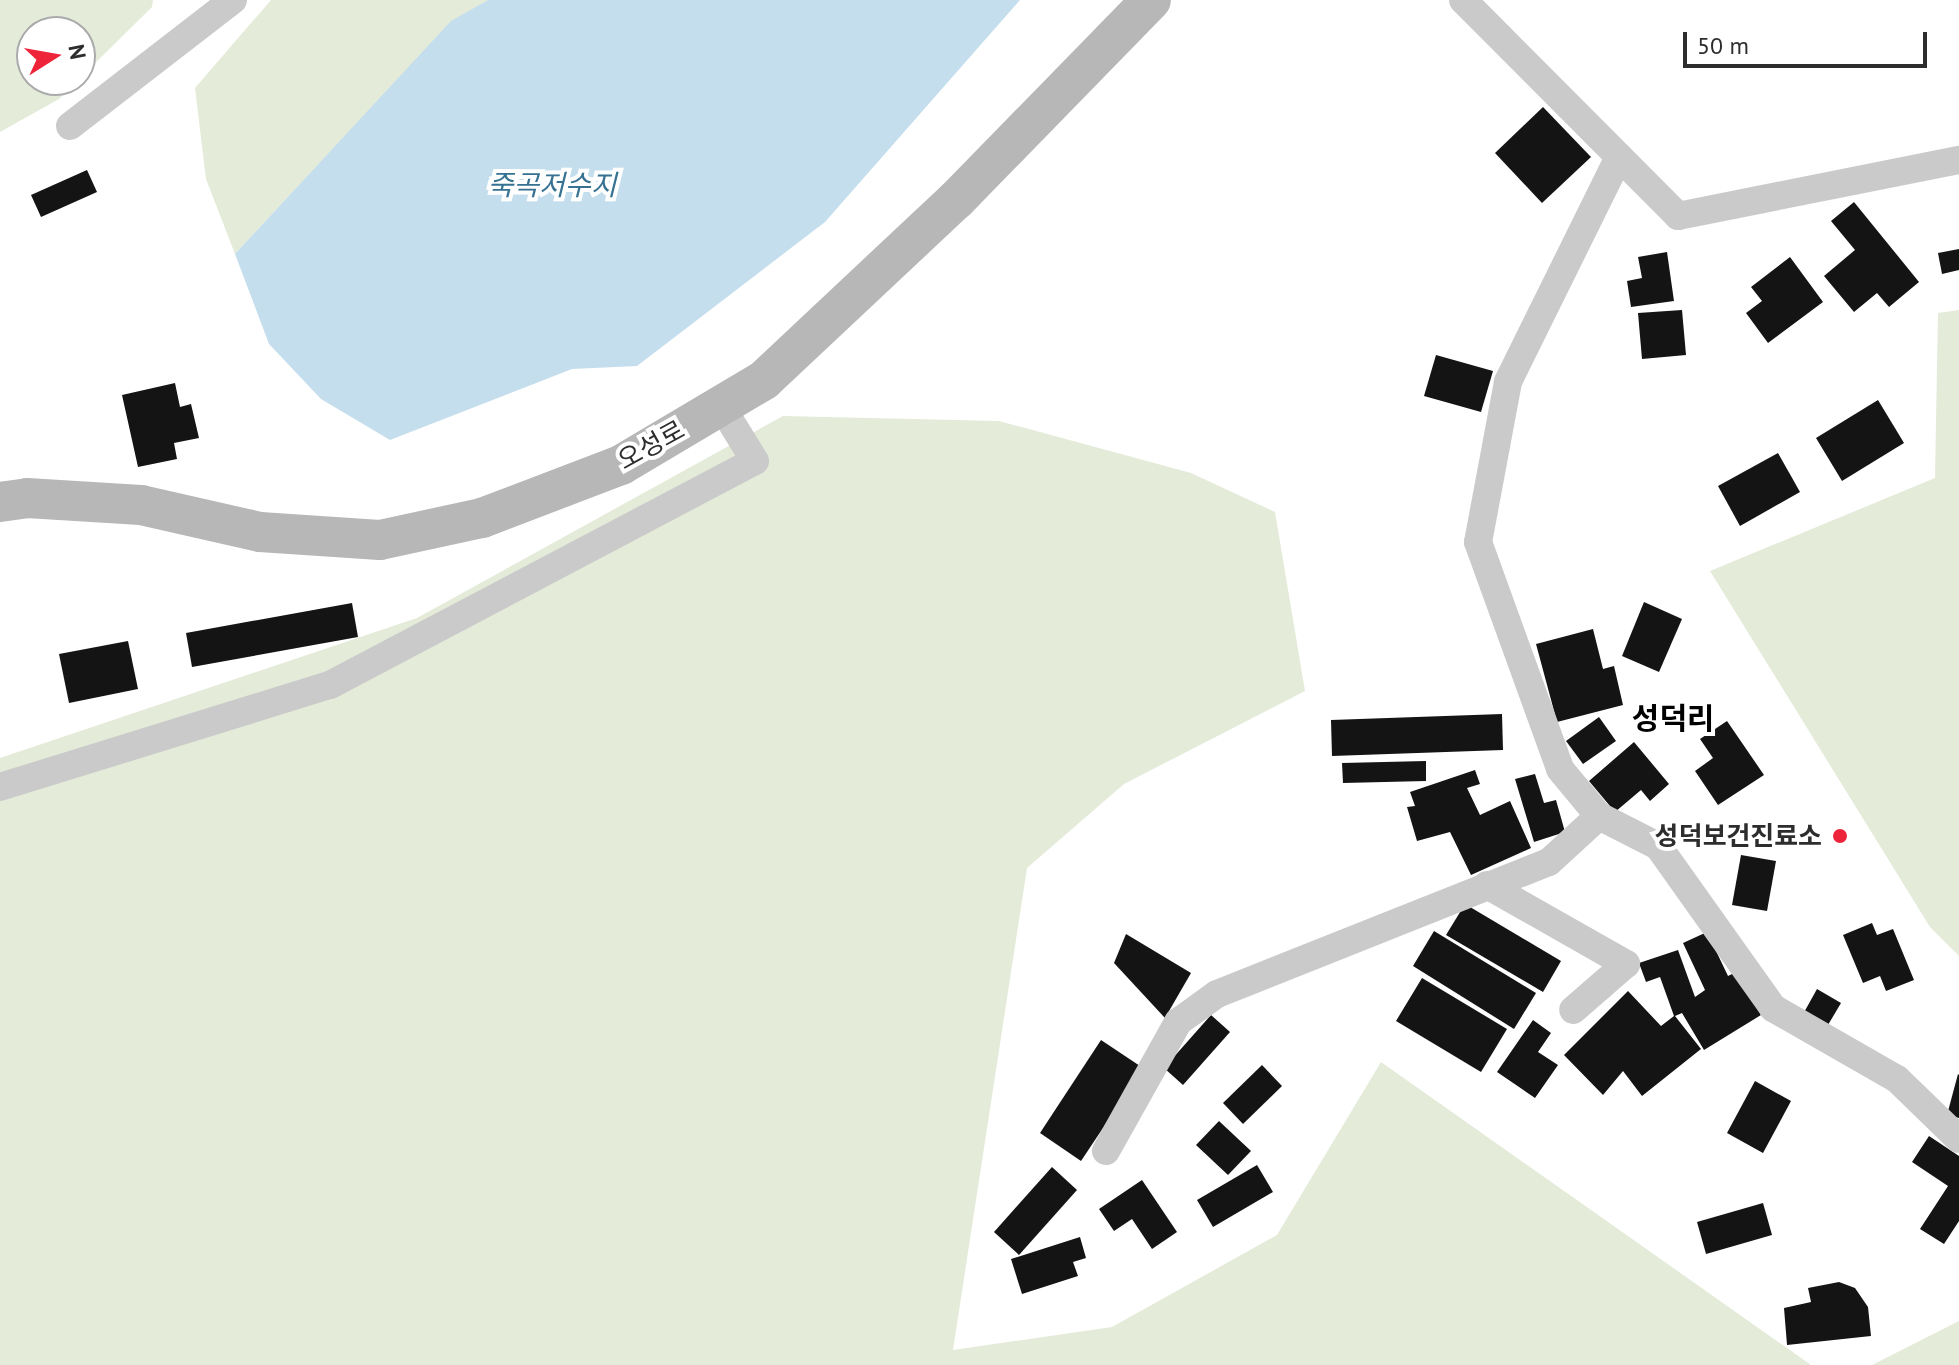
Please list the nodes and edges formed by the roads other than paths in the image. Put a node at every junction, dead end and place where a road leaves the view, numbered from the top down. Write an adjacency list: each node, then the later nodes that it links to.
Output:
1 (233, 0): 4 (street)
2 (1151, 0): 7 (main road, 오성로)
3 (1463, 0): 5 (street)
4 (70, 126)
5 (1619, 157): 6 (street); 10 (street)
6 (1959, 160)
7 (721, 406): 8 (main road, 오성로); 9 (street)
8 (0, 502)
9 (0, 787)
10 (1599, 816): 11 (street); 13 (street)
11 (1487, 885): 12 (street); 14 (street)
12 (1573, 1010)
13 (1959, 1139)
14 (1106, 1151)

